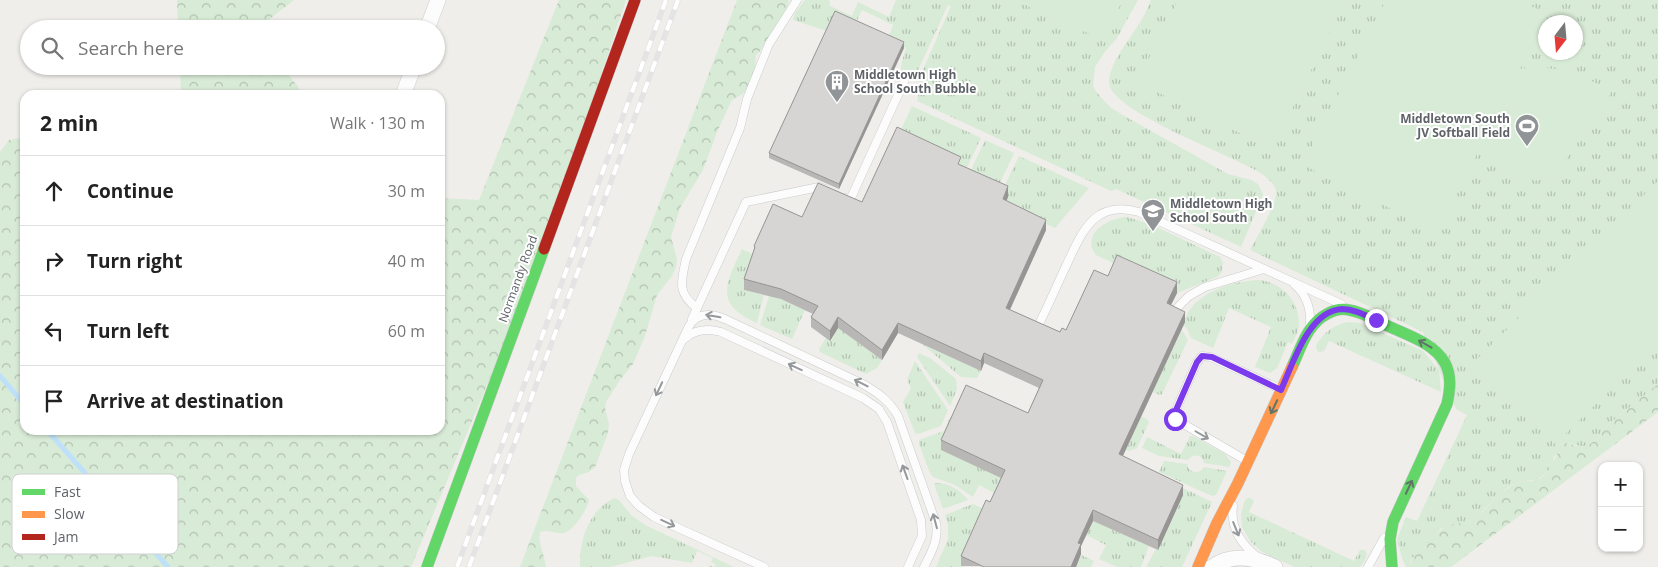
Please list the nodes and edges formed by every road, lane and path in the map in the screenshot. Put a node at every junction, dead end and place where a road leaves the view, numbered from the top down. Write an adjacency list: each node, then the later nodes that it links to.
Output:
1 (438, 0): 4 (street)
2 (635, 0): 22 (street, Normandy Road)
3 (798, 0): 10 (lane)
4 (430, 20)
5 (411, 75): 7 (street)
6 (904, 82): 10 (lane)
7 (405, 90)
8 (1264, 269): 9 (lane); 11 (lane); 13 (lane)
9 (1287, 280): 12 (lane); 15 (lane)
10 (697, 308): 14 (lane)
11 (1176, 309)
12 (1358, 312): 15 (street); 20 (street, one-way to 12)
13 (1040, 322)
14 (689, 326): 16 (lane); 25 (lane, one-way to 14)
15 (1308, 333): 17 (street)
16 (680, 344): 23 (lane, one-way to 23); 24 (lane, one-way to 16)
17 (1281, 390): 18 (street, one-way to 18); 18 (lane, one-way to 18)
18 (1248, 461): 19 (street)
19 (1238, 483): 21 (lane, one-way to 21); 26 (street)
20 (1397, 513): 28 (lane); 29 (street)
21 (1272, 565): 27 (street)
22 (427, 567)
23 (764, 567)
24 (908, 567)
25 (924, 567)
26 (1198, 567)
27 (1212, 567)
28 (1368, 567)
29 (1392, 567)

